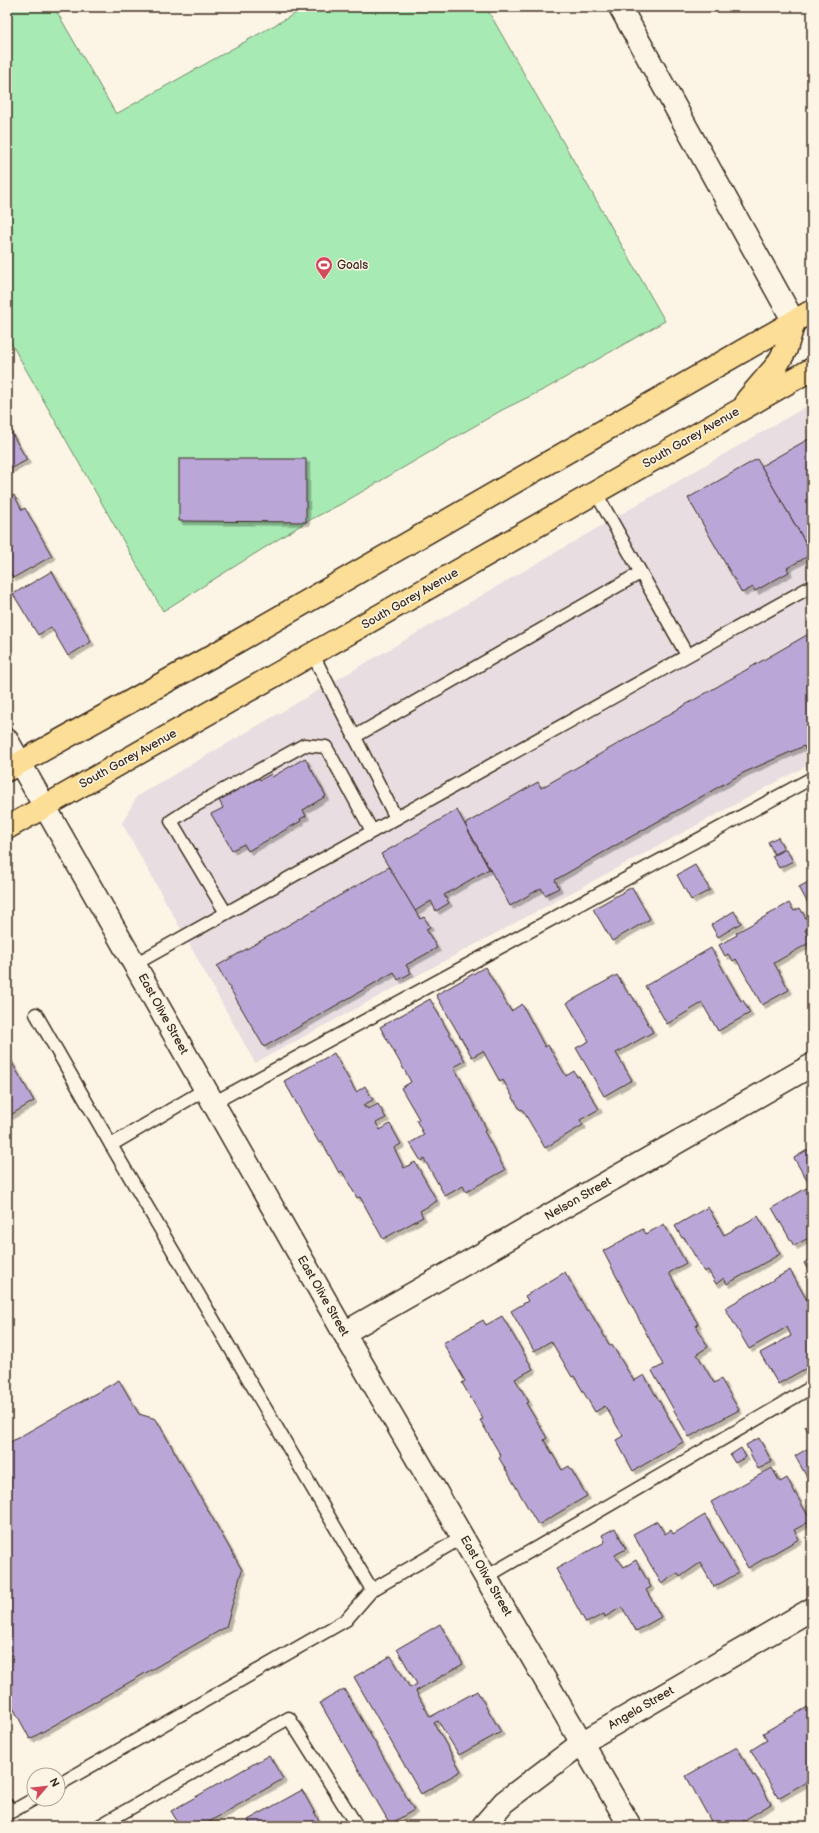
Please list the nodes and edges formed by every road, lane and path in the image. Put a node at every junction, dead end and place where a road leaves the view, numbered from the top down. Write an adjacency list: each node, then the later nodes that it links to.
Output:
1 (620, 7): 2 (street)
2 (803, 317): 4 (main road); 12 (main road)
3 (812, 369): 4 (main road, South Garey Avenue)
4 (738, 411): 5 (main road, South Garey Avenue)
5 (596, 493): 6 (lane); 8 (main road, South Garey Avenue)
6 (640, 573): 9 (lane); 10 (lane)
7 (812, 586): 9 (lane)
8 (313, 655): 10 (lane); 14 (main road, South Garey Avenue)
9 (687, 655): 15 (lane)
10 (354, 736): 15 (lane)
11 (7, 740): 12 (street, East Olive Street)
12 (14, 767): 14 (street, East Olive Street)
13 (812, 778): 22 (lane)
14 (45, 806): 16 (main road, South Garey Avenue); 19 (street, East Olive Street)
15 (396, 818): 17 (lane)
16 (7, 828)
17 (372, 831): 18 (lane); 18 (lane)
18 (226, 913): 19 (lane)
19 (135, 964): 22 (street, East Olive Street)
20 (36, 1014): 23 (lane)
21 (812, 1065): 24 (street, Nelson Street)
22 (210, 1096): 23 (lane); 24 (street, East Olive Street)
23 (111, 1144): 28 (lane)
24 (344, 1333): 26 (street, East Olive Street)
25 (812, 1387): 27 (lane)
26 (463, 1537): 27 (street, East Olive Street); 28 (lane)
27 (486, 1577): 30 (street, East Olive Street)
28 (372, 1590): 31 (lane)
29 (812, 1609): 30 (street, Angela Street)
30 (582, 1742): 36 (street, Angela Street); 37 (street, East Olive Street)
31 (66, 1780)
32 (26, 1802): 33 (lane)
33 (8, 1810)
34 (99, 1826): 35 (lane)
35 (357, 1826)
36 (482, 1826)
37 (630, 1826)

